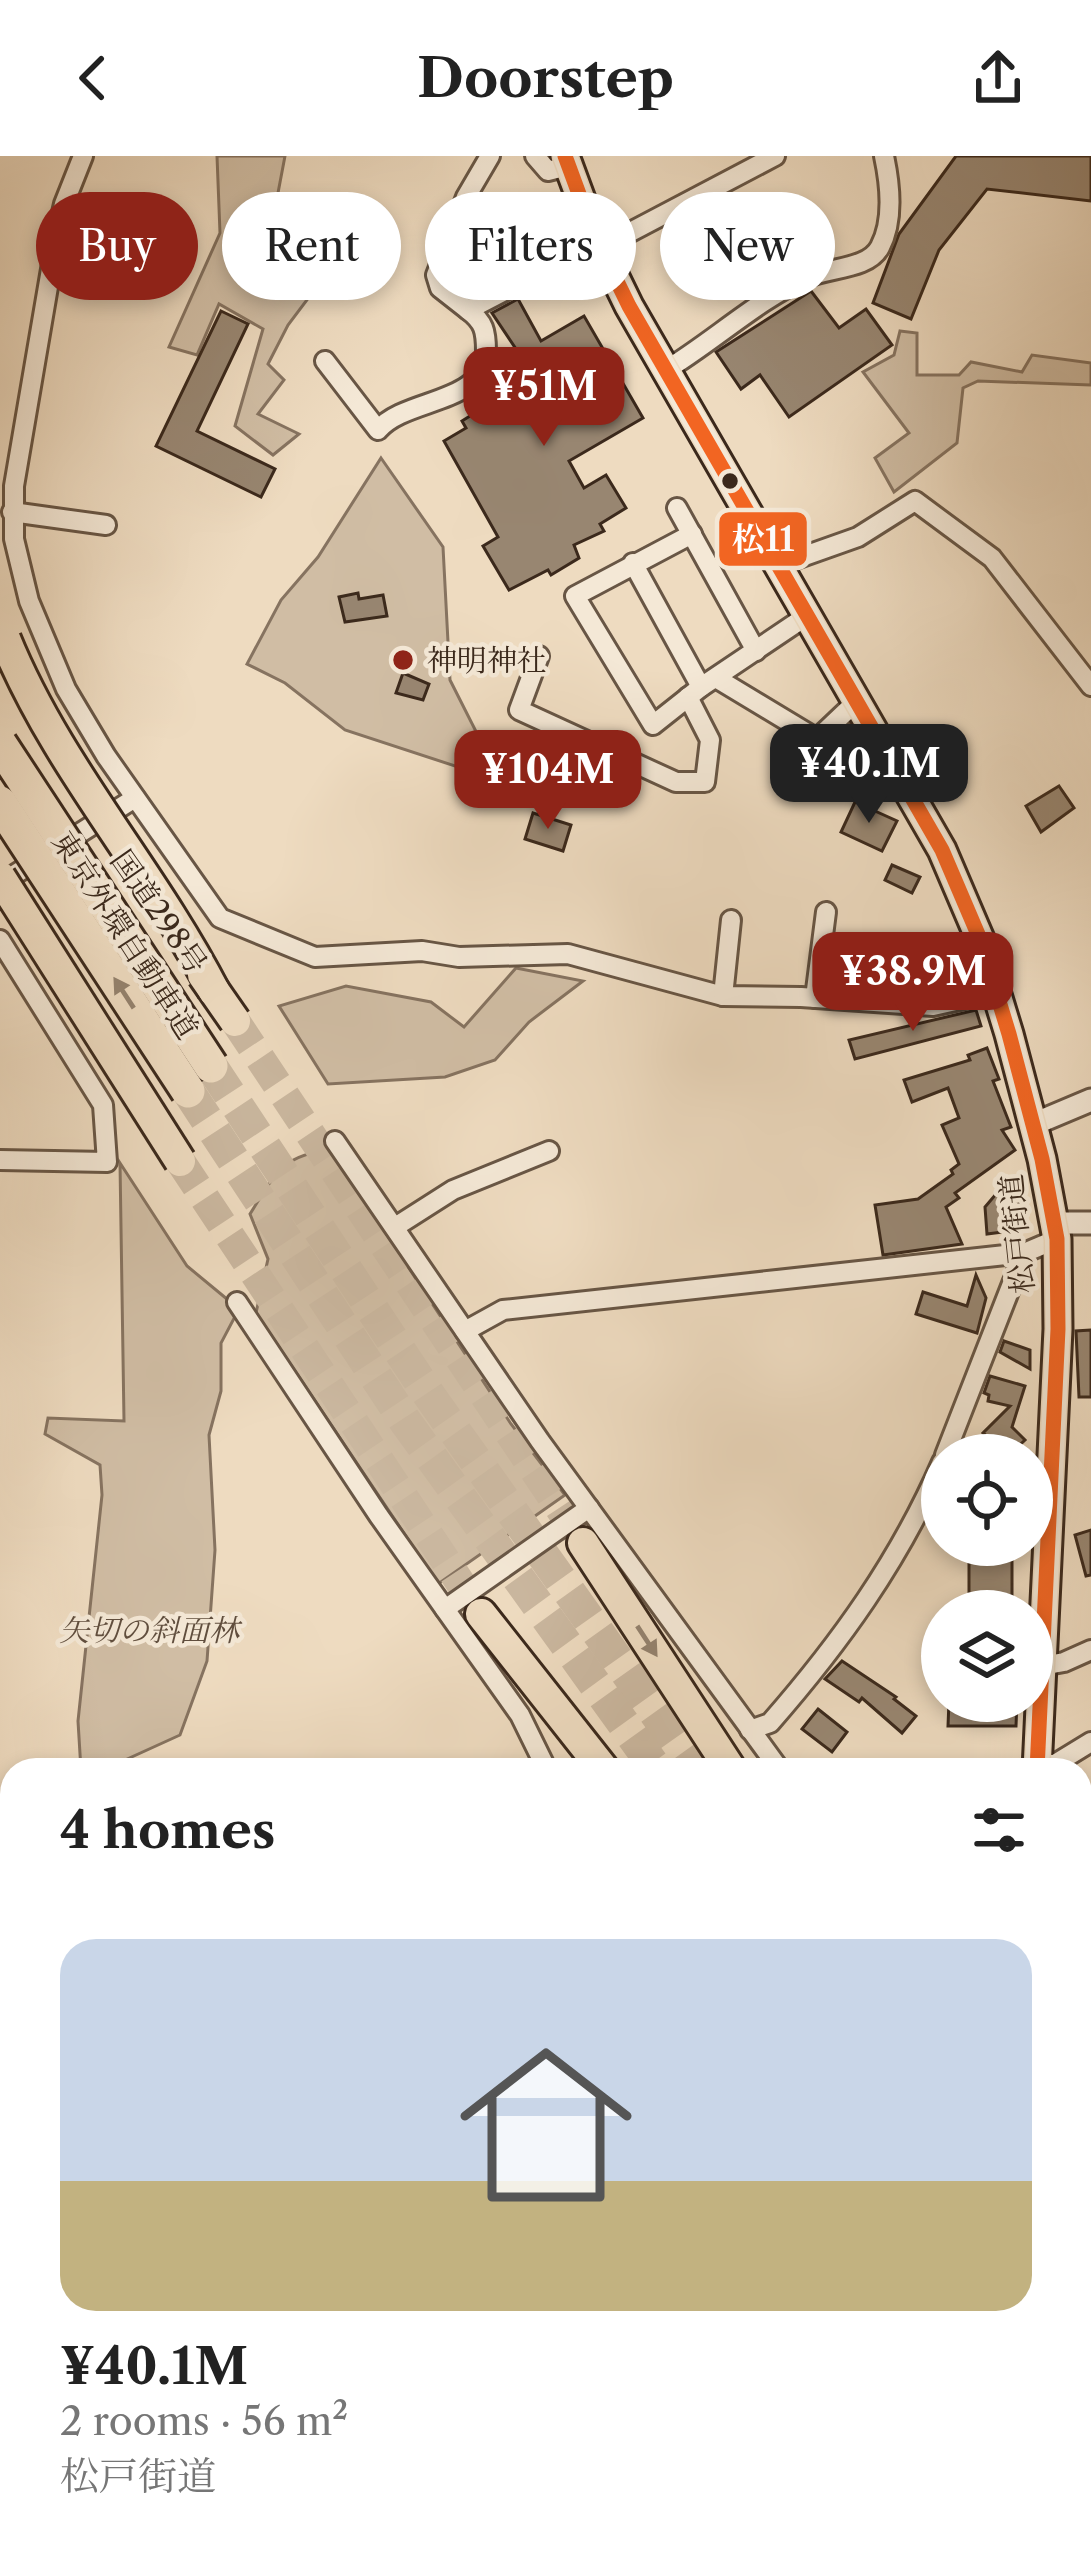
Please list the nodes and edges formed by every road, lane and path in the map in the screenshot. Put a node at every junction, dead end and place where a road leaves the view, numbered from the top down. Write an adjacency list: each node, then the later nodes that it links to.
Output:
1 (83, 156): 14 (street)
2 (490, 156): 11 (street)
3 (536, 156): 6 (street)
4 (775, 156): 8 (street)
5 (884, 156): 13 (street)
6 (567, 161): 7 (main road, 松戸街道)
7 (579, 192)
8 (636, 227)
9 (488, 300): 11 (street)
10 (628, 300): 13 (main road, 松戸街道)
11 (468, 310): 12 (street)
12 (325, 362)
13 (666, 370): 20 (main road, 松戸街道)
14 (7, 484): 16 (street)
15 (677, 508): 18 (street)
16 (12, 512): 17 (street); 30 (street)
17 (106, 525)
18 (692, 534): 19 (street); 23 (street)
19 (632, 563): 27 (street); 27 (street)
20 (779, 565): 21 (main road, 松戸街道); 26 (street)
21 (808, 615): 23 (street); 28 (main road, 松戸街道)
22 (3, 631): 36 (highway, bridge)
23 (756, 651): 27 (street)
24 (539, 656): 27 (street)
25 (0, 686): 36 (highway, 国道298号, bridge)
26 (1091, 686)
27 (702, 687): 28 (street)
28 (857, 701): 37 (main road, 松戸街道)
29 (0, 744): 31 (highway, 東京外環自動車道, one-way to 31, bridge)
30 (135, 798): 32 (street); 38 (street)
31 (0, 803)
32 (2, 883): 46 (highway, bridge)
33 (826, 912): 39 (street)
34 (731, 920): 38 (street)
35 (0, 940): 45 (street)
36 (214, 991): 40 (highway, 国道298号, bridge)
37 (996, 992): 39 (street); 42 (main road, 松戸街道)
38 (723, 996): 39 (street)
39 (815, 998)
40 (235, 1021)
41 (1091, 1100): 42 (street)
42 (1034, 1124): 49 (main road, 松戸街道)
43 (335, 1141): 48 (street)
44 (549, 1151): 48 (street)
45 (0, 1160)
46 (180, 1161)
47 (1091, 1223): 49 (street)
48 (394, 1227): 52 (street)
49 (1056, 1231): 50 (street); 57 (main road, 松戸街道)
50 (1024, 1253): 52 (street); 53 (street)
51 (237, 1302): 58 (street)
52 (465, 1331): 54 (street)
53 (954, 1434)
54 (589, 1508): 58 (street); 63 (street)
55 (921, 1508): 63 (street)
56 (583, 1543): 67 (highway, one-way to 67)
57 (1046, 1590)
58 (445, 1610): 65 (street)
59 (481, 1614): 66 (highway)
60 (1091, 1650): 61 (street)
61 (1053, 1664)
62 (1039, 1722): 69 (main road, 松戸街道)
63 (750, 1730): 68 (street)
64 (1091, 1742): 70 (street)
65 (541, 1758)
66 (595, 1758)
67 (723, 1758)
68 (771, 1758)
69 (1037, 1758)
70 (1065, 1758)

